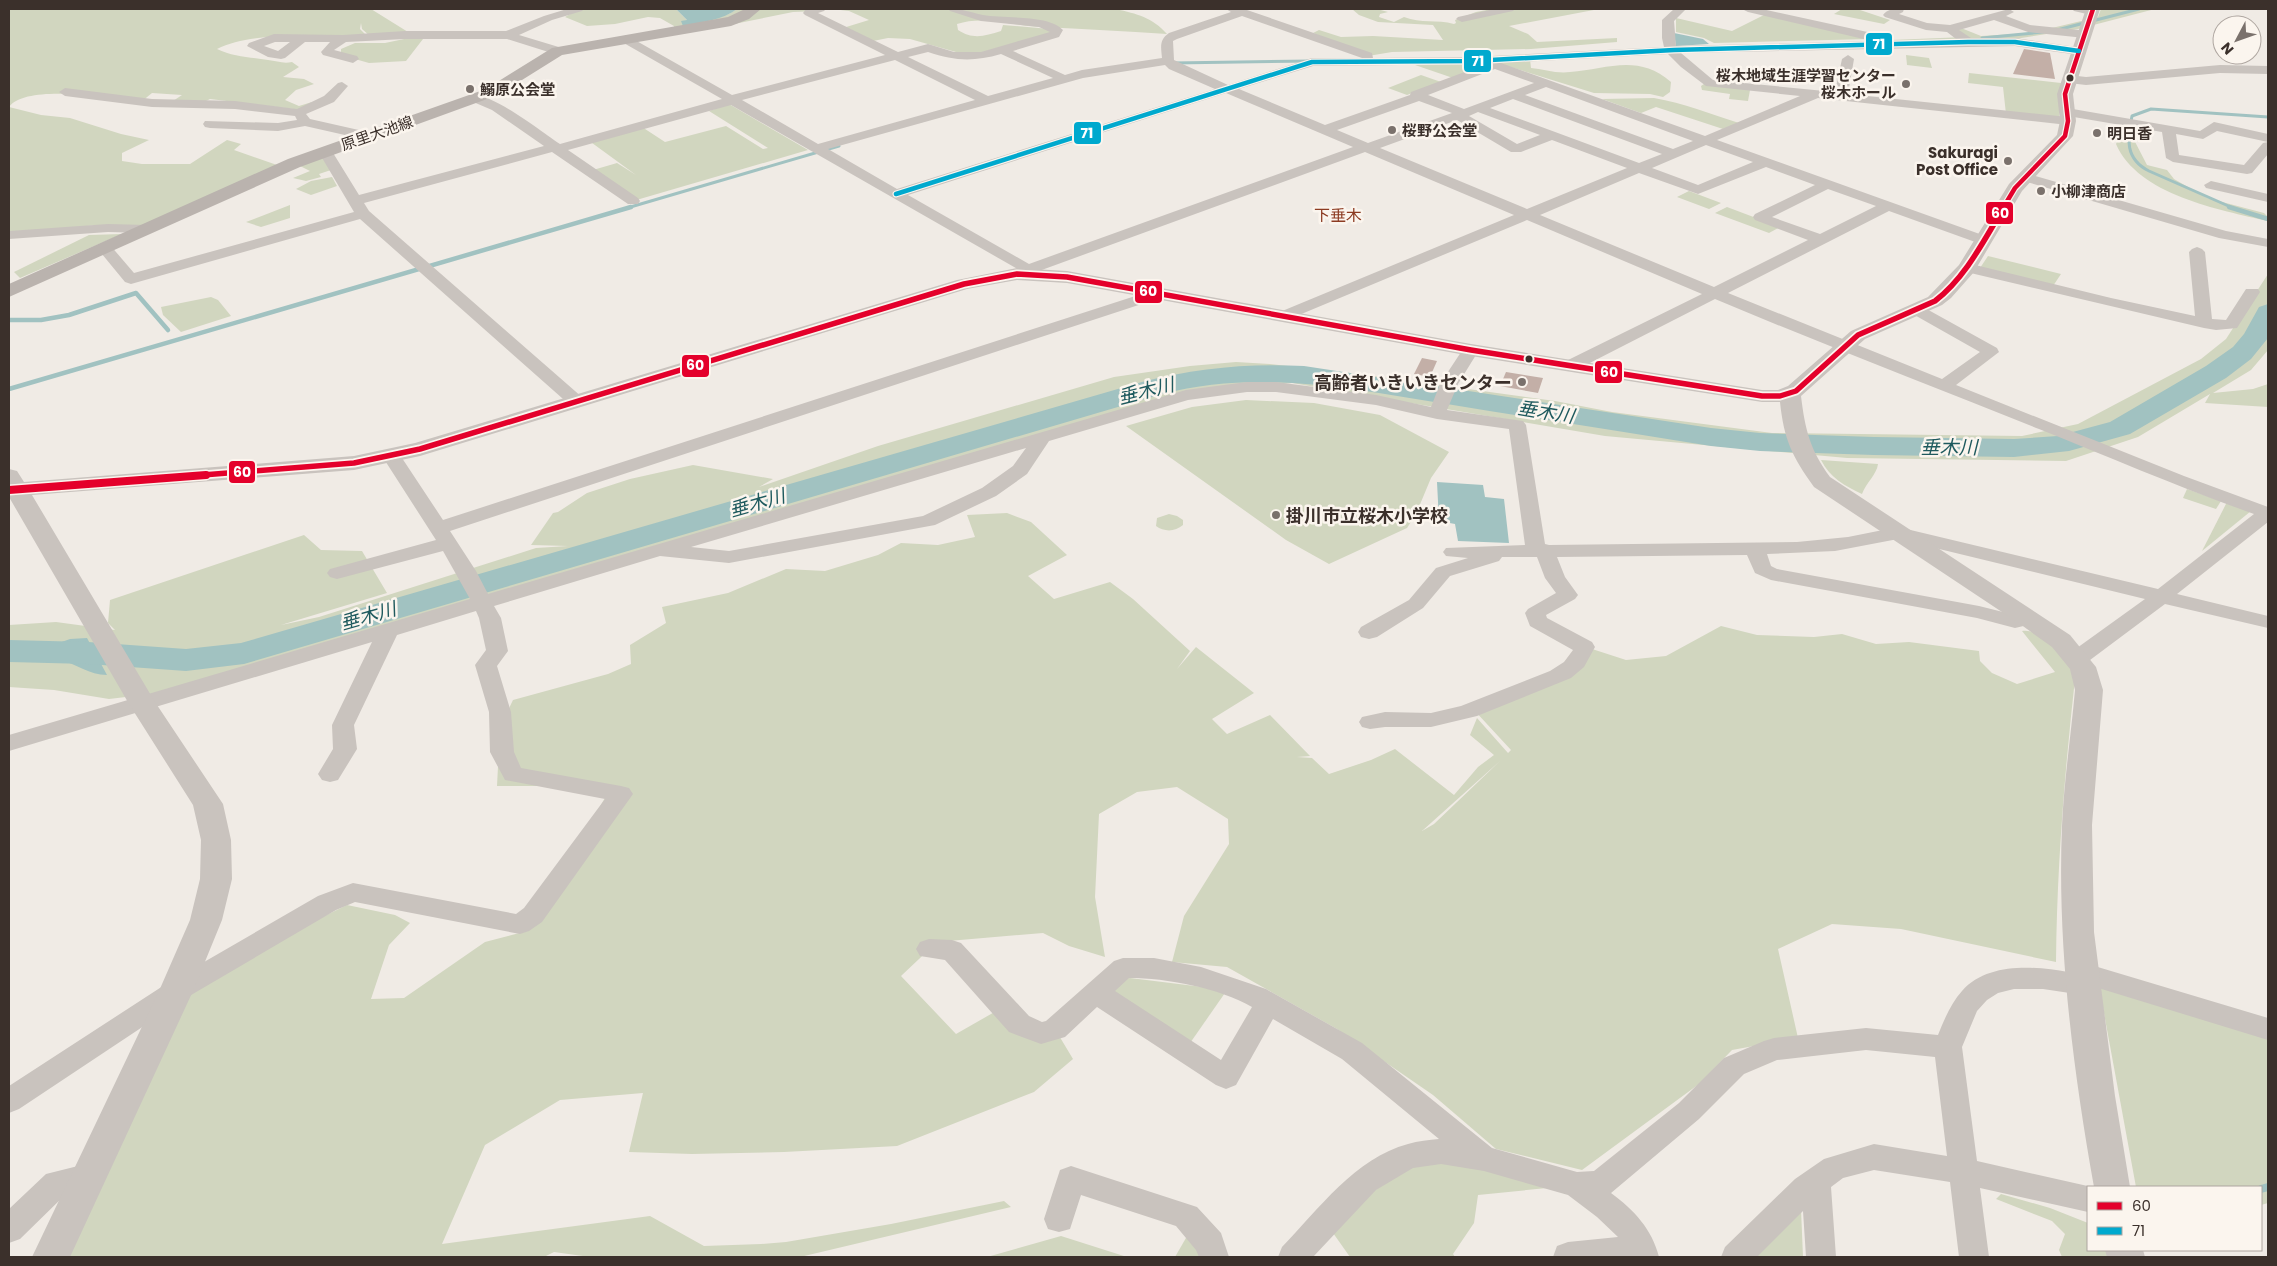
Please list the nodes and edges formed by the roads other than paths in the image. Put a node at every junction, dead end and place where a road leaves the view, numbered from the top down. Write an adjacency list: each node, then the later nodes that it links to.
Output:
1 (578, 9): 14 (street)
2 (754, 9): 18 (main road, 原里大池線)
3 (820, 9): 23 (street)
4 (954, 9): 21 (street)
5 (1508, 9): 12 (street)
6 (1680, 9): 20 (street)
7 (1748, 9): 19 (street)
8 (1898, 9): 15 (street)
9 (2018, 9): 11 (street)
10 (1237, 11): 24 (street); 28 (street)
11 (1994, 16): 13 (street); 15 (street)
12 (1462, 19)
13 (2086, 22): 15 (street); 32 (street)
14 (508, 34): 17 (street); 22 (street)
15 (1962, 37): 19 (street)
16 (301, 39): 17 (street)
17 (343, 39): 25 (street)
18 (626, 39): 22 (main road, 原里大池線); 42 (street)
19 (1899, 44): 20 (street)
20 (1672, 48): 27 (street); 37 (street)
21 (1002, 50): 23 (street); 31 (street)
22 (558, 51): 41 (main road, 原里大池線)
23 (896, 55): 42 (street); 43 (street)
24 (1368, 56)
25 (353, 59)
26 (1848, 59): 40 (street)
27 (1483, 60): 29 (street); 35 (street)
28 (1168, 61): 31 (street); 35 (street)
29 (1496, 65): 33 (street); 39 (street)
30 (2268, 70): 32 (street)
31 (1062, 78): 43 (street)
32 (2069, 79): 47 (street)
33 (1546, 83): 38 (street); 54 (street)
34 (342, 86): 46 (street)
35 (1228, 89): 49 (street); 66 (street)
36 (66, 92): 46 (street)
37 (1817, 94): 40 (street); 54 (street)
38 (1513, 95): 44 (street); 60 (street)
39 (1420, 96): 45 (street); 49 (street)
40 (1841, 97): 47 (street)
41 (476, 98): 52 (main road, 原里大池線); 56 (street)
42 (732, 100): 56 (street); 59 (street)
43 (985, 100): 59 (street)
44 (1479, 108): 45 (street); 51 (street)
45 (1461, 114): 51 (street); 57 (street)
46 (302, 117): 48 (street); 52 (street)
47 (2067, 117): 50 (street); 63 (street)
48 (210, 124)
49 (1324, 130): 57 (street)
50 (2170, 131): 53 (street); 55 (street)
51 (1553, 135): 62 (street)
52 (367, 136): 58 (main road, 原里大池線)
53 (2268, 138)
54 (1708, 141): 60 (street); 61 (street)
55 (2268, 146)
56 (555, 148): 68 (street); 69 (street)
57 (1366, 148): 72 (street); 81 (street)
58 (325, 151): 68 (street); 73 (main road, 原里大池線)
59 (822, 151): 66 (street)
60 (1675, 154): 62 (street)
61 (1765, 162): 62 (street); 64 (street)
62 (1641, 168): 72 (street)
63 (2025, 177): 76 (street); 77 (street)
64 (1828, 184): 70 (street); 75 (street)
65 (2211, 185): 67 (street)
66 (896, 194): 81 (street)
67 (2268, 198)
68 (355, 201): 71 (street)
69 (633, 201)
70 (1888, 206): 75 (street); 76 (street)
71 (363, 214): 78 (street); 94 (street)
72 (1526, 215): 85 (street); 87 (street)
73 (147, 229): 74 (street); 78 (main road, 原里大池線)
74 (9, 234)
75 (1822, 240): 85 (street)
76 (1983, 240): 80 (street)
77 (2268, 243)
78 (105, 248): 82 (main road, 原里大池線)
79 (2197, 252): 88 (street)
80 (1967, 268): 86 (street); 88 (street)
81 (1031, 272): 84 (street); 94 (street)
82 (9, 291)
83 (2252, 292): 88 (street)
84 (1157, 294): 87 (street); 101 (street)
85 (1713, 294): 89 (street); 91 (street)
86 (1917, 310): 89 (street); 92 (street)
87 (1281, 317): 90 (street)
88 (2204, 323)
89 (1843, 347): 92 (street); 93 (street)
90 (1471, 350): 91 (street); 95 (street)
91 (1570, 366): 93 (street)
92 (1944, 386): 99 (street)
93 (1790, 394): 100 (street)
94 (577, 402): 97 (street)
95 (1438, 410): 96 (street); 105 (street)
96 (1043, 437): 103 (street); 103 (street)
97 (391, 456): 98 (street); 101 (street)
98 (12, 485): 115 (street)
99 (2268, 513): 108 (street)
100 (1898, 533): 102 (street); 108 (street); 110 (street)
101 (443, 536): 107 (street); 109 (street)
102 (1755, 549): 105 (street); 110 (street)
103 (660, 550): 109 (street)
104 (1508, 551): 105 (street); 106 (street); 112 (street)
105 (1541, 551): 116 (street)
106 (1453, 552)
107 (337, 573)
108 (2162, 596): 111 (street); 114 (street)
109 (480, 600): 113 (street); 121 (street)
110 (2028, 618): 114 (street)
111 (2268, 622)
112 (1369, 632)
113 (387, 633): 115 (street); 118 (street)
114 (2078, 658): 120 (street)
115 (143, 702): 117 (street); 121 (street)
116 (1370, 722)
117 (9, 743)
118 (330, 774)
119 (929, 949): 122 (street)
120 (2082, 979): 124 (street); 125 (street); 132 (street)
121 (176, 991): 126 (street); 129 (street)
122 (1096, 993): 123 (street); 123 (street)
123 (1268, 1003): 127 (street)
124 (2268, 1028)
125 (1948, 1047): 128 (street); 131 (street)
126 (9, 1101)
127 (1484, 1158): 131 (street); 140 (street)
128 (1964, 1171): 130 (street); 133 (street); 143 (street)
129 (90, 1176): 135 (street); 138 (street)
130 (1816, 1181): 141 (street); 142 (street)
131 (1577, 1185): 136 (street)
132 (2112, 1186)
133 (2087, 1199)
134 (1059, 1219): 139 (street)
135 (9, 1229)
136 (1643, 1253): 137 (street)
137 (1568, 1256)
138 (51, 1257)
139 (1214, 1257)
140 (1293, 1257)
141 (1736, 1257)
142 (1821, 1257)
143 (1974, 1257)

